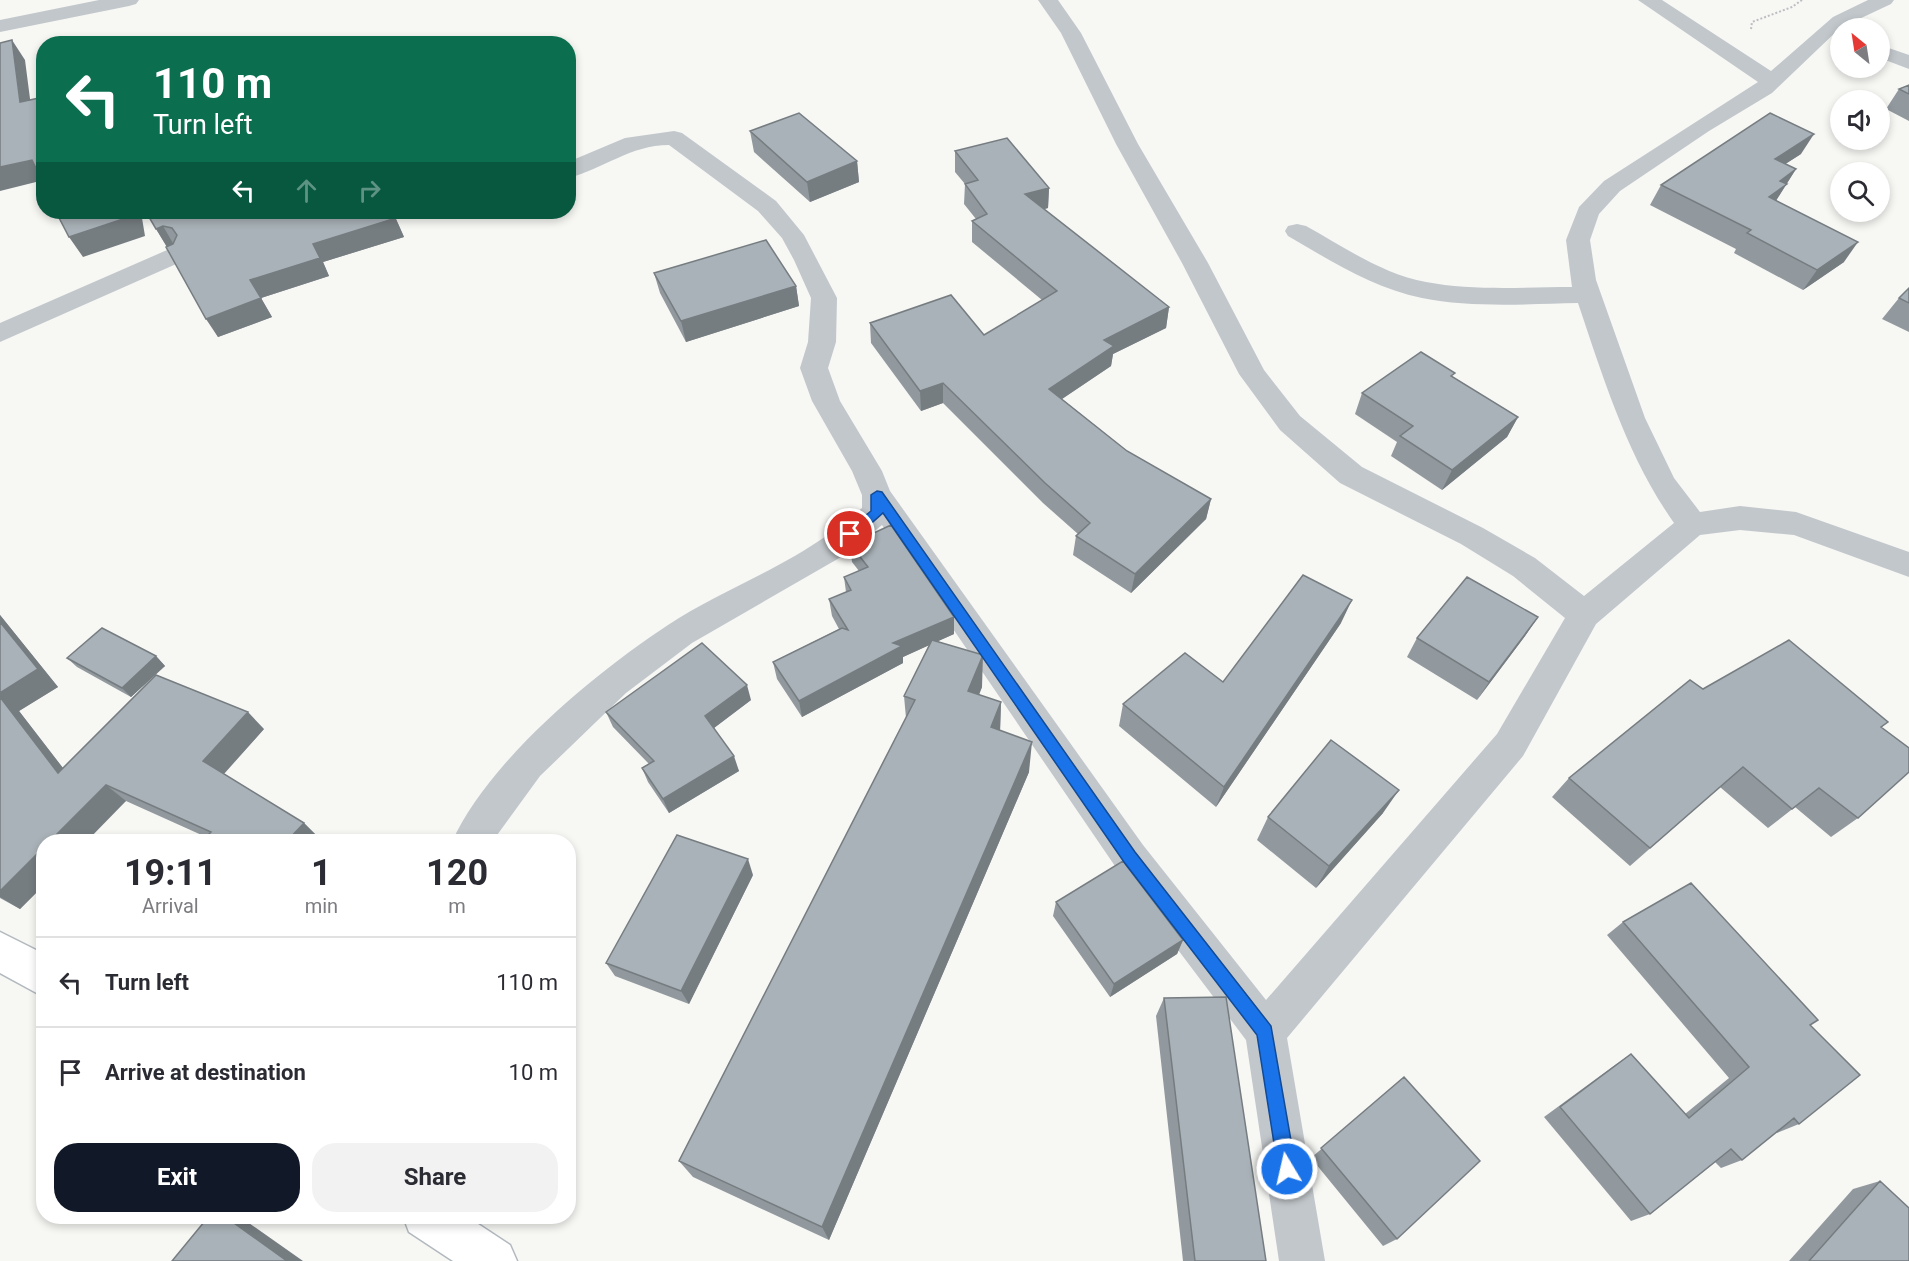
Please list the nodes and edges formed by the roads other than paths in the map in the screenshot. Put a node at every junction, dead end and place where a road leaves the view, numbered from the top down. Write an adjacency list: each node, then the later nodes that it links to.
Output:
1 (129, 0): 6 (street)
2 (1048, 0): 19 (street)
3 (1648, 0): 10 (street)
4 (1884, 0): 5 (street)
5 (1846, 18)
6 (1, 24)
7 (1830, 36): 10 (street)
8 (1890, 55): 9 (street)
9 (1909, 63)
10 (1772, 81): 14 (street)
11 (576, 167): 16 (street)
12 (1297, 231): 14 (street)
13 (174, 255): 15 (street)
14 (1588, 295): 17 (street)
15 (0, 333)
16 (877, 495): 20 (street); 23 (street)
17 (1692, 525): 18 (street); 19 (street)
18 (1909, 565)
19 (1584, 615): 23 (street)
20 (475, 834)
21 (0, 951): 22 (main road)
22 (36, 972)
23 (1265, 1032): 26 (street)
24 (436, 1224): 25 (main road)
25 (481, 1258)
26 (1302, 1261)

